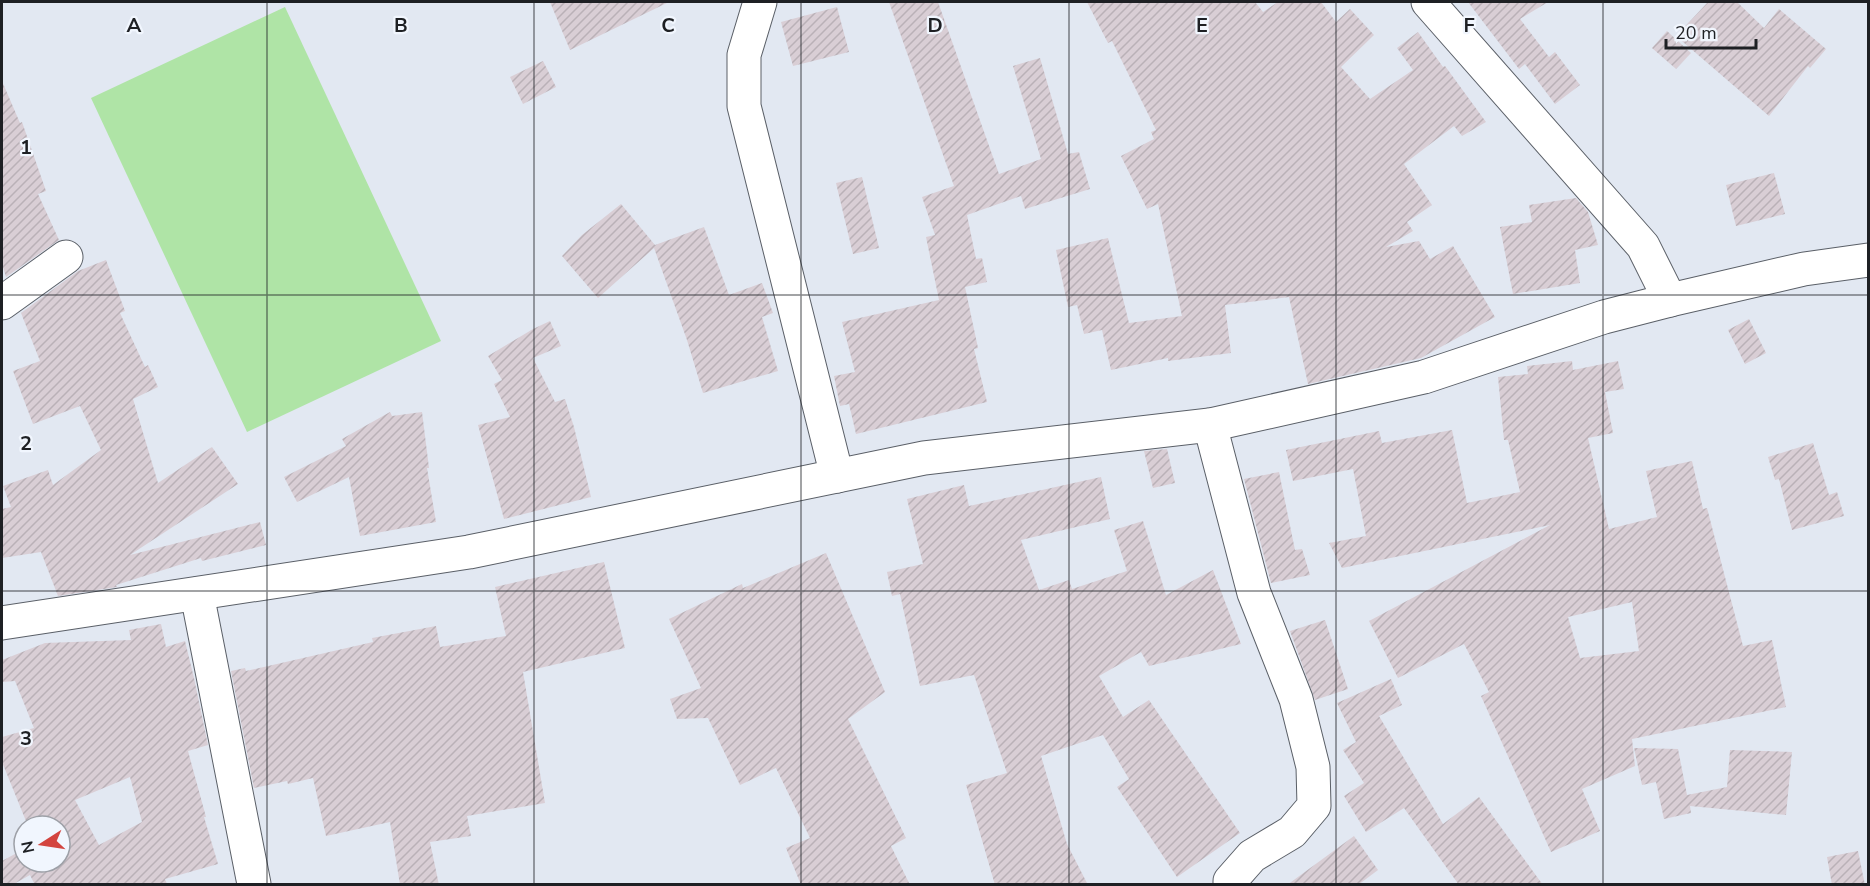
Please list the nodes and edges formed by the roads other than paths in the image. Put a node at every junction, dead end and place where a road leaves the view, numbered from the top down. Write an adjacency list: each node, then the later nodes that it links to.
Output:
1 (760, 2): 8 (street)
2 (1428, 2): 5 (street)
3 (66, 257): 6 (street)
4 (1869, 261): 5 (street)
5 (1670, 300): 7 (street)
6 (2, 303)
7 (1210, 425): 8 (street); 12 (street)
8 (837, 476): 9 (street)
9 (197, 594): 10 (street); 11 (street)
10 (2, 623)
11 (254, 885)
12 (1230, 885)

